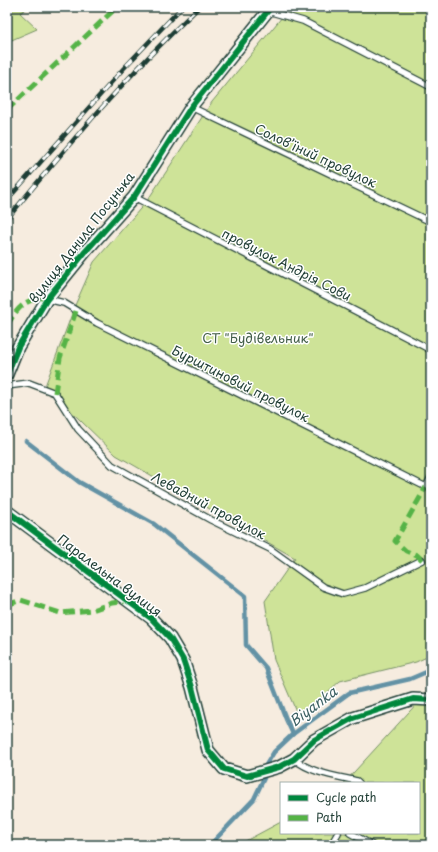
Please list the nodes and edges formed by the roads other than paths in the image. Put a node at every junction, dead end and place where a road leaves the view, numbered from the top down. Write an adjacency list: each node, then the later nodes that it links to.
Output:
1 (270, 9): 2 (lane); 3 (street, вулиця Данила Посунька)
2 (431, 87)
3 (191, 107): 4 (street, вулиця Данила Посунька); 5 (lane, Соловʼїний провулок)
4 (134, 197): 6 (street, вулиця Данила Посунька); 7 (lane, провулок Андрія Сови)
5 (431, 222)
6 (47, 299): 8 (street, вулиця Данила Посунька); 10 (lane, Бурштиновий провулок)
7 (431, 350)
8 (7, 374)
9 (7, 386): 12 (lane, Левадний провулок)
10 (431, 477)
11 (7, 511): 14 (street, Паралельна вулиця)
12 (422, 560)
13 (431, 700): 14 (street, Паралельна вулиця)
14 (294, 759): 15 (lane)
15 (358, 782)
16 (337, 834): 18 (lane)
17 (352, 834): 19 (lane)
18 (331, 845)
19 (372, 845)

